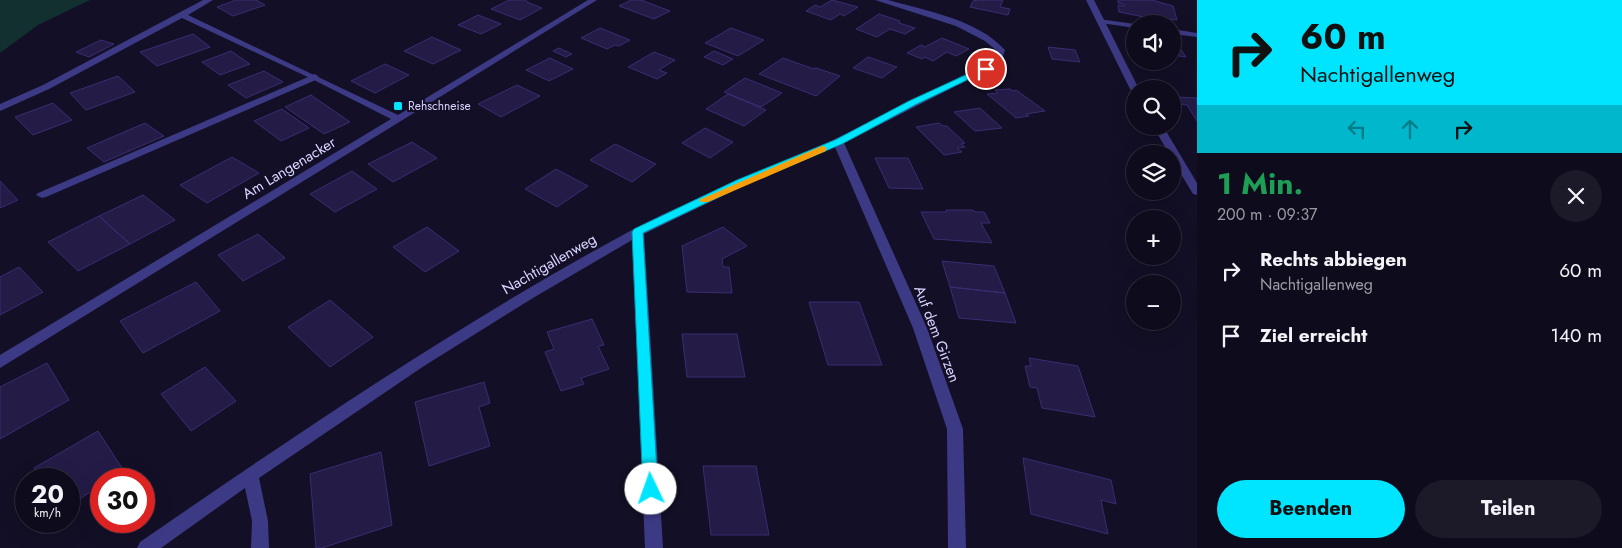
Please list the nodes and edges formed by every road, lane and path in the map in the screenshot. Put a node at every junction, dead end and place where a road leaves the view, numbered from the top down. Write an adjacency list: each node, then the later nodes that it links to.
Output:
1 (209, 0): 7 (street)
2 (593, 0): 15 (street, Am Langenacker)
3 (879, 0): 6 (street)
4 (917, 0): 6 (street)
5 (1090, 0): 8 (street)
6 (914, 10): 17 (street, Nachtigallenweg)
7 (182, 15): 12 (street); 14 (street)
8 (1101, 21): 9 (street); 13 (street)
9 (1126, 25)
10 (1181, 32): 11 (street)
11 (1197, 35)
12 (315, 77): 15 (street); 19 (street)
13 (1130, 80)
14 (0, 108)
15 (399, 119): 21 (street, Am Langenacker)
16 (1163, 135): 18 (street)
17 (838, 142): 20 (street, Nachtigallenweg); 26 (street, Auf dem Girzen)
18 (1197, 192)
19 (42, 195)
20 (638, 232): 22 (street, Nachtigallenweg); 25 (street)
21 (0, 362)
22 (250, 475): 23 (street, Nachtigallenweg); 24 (street)
23 (146, 548)
24 (260, 548)
25 (654, 548)
26 (957, 548)

